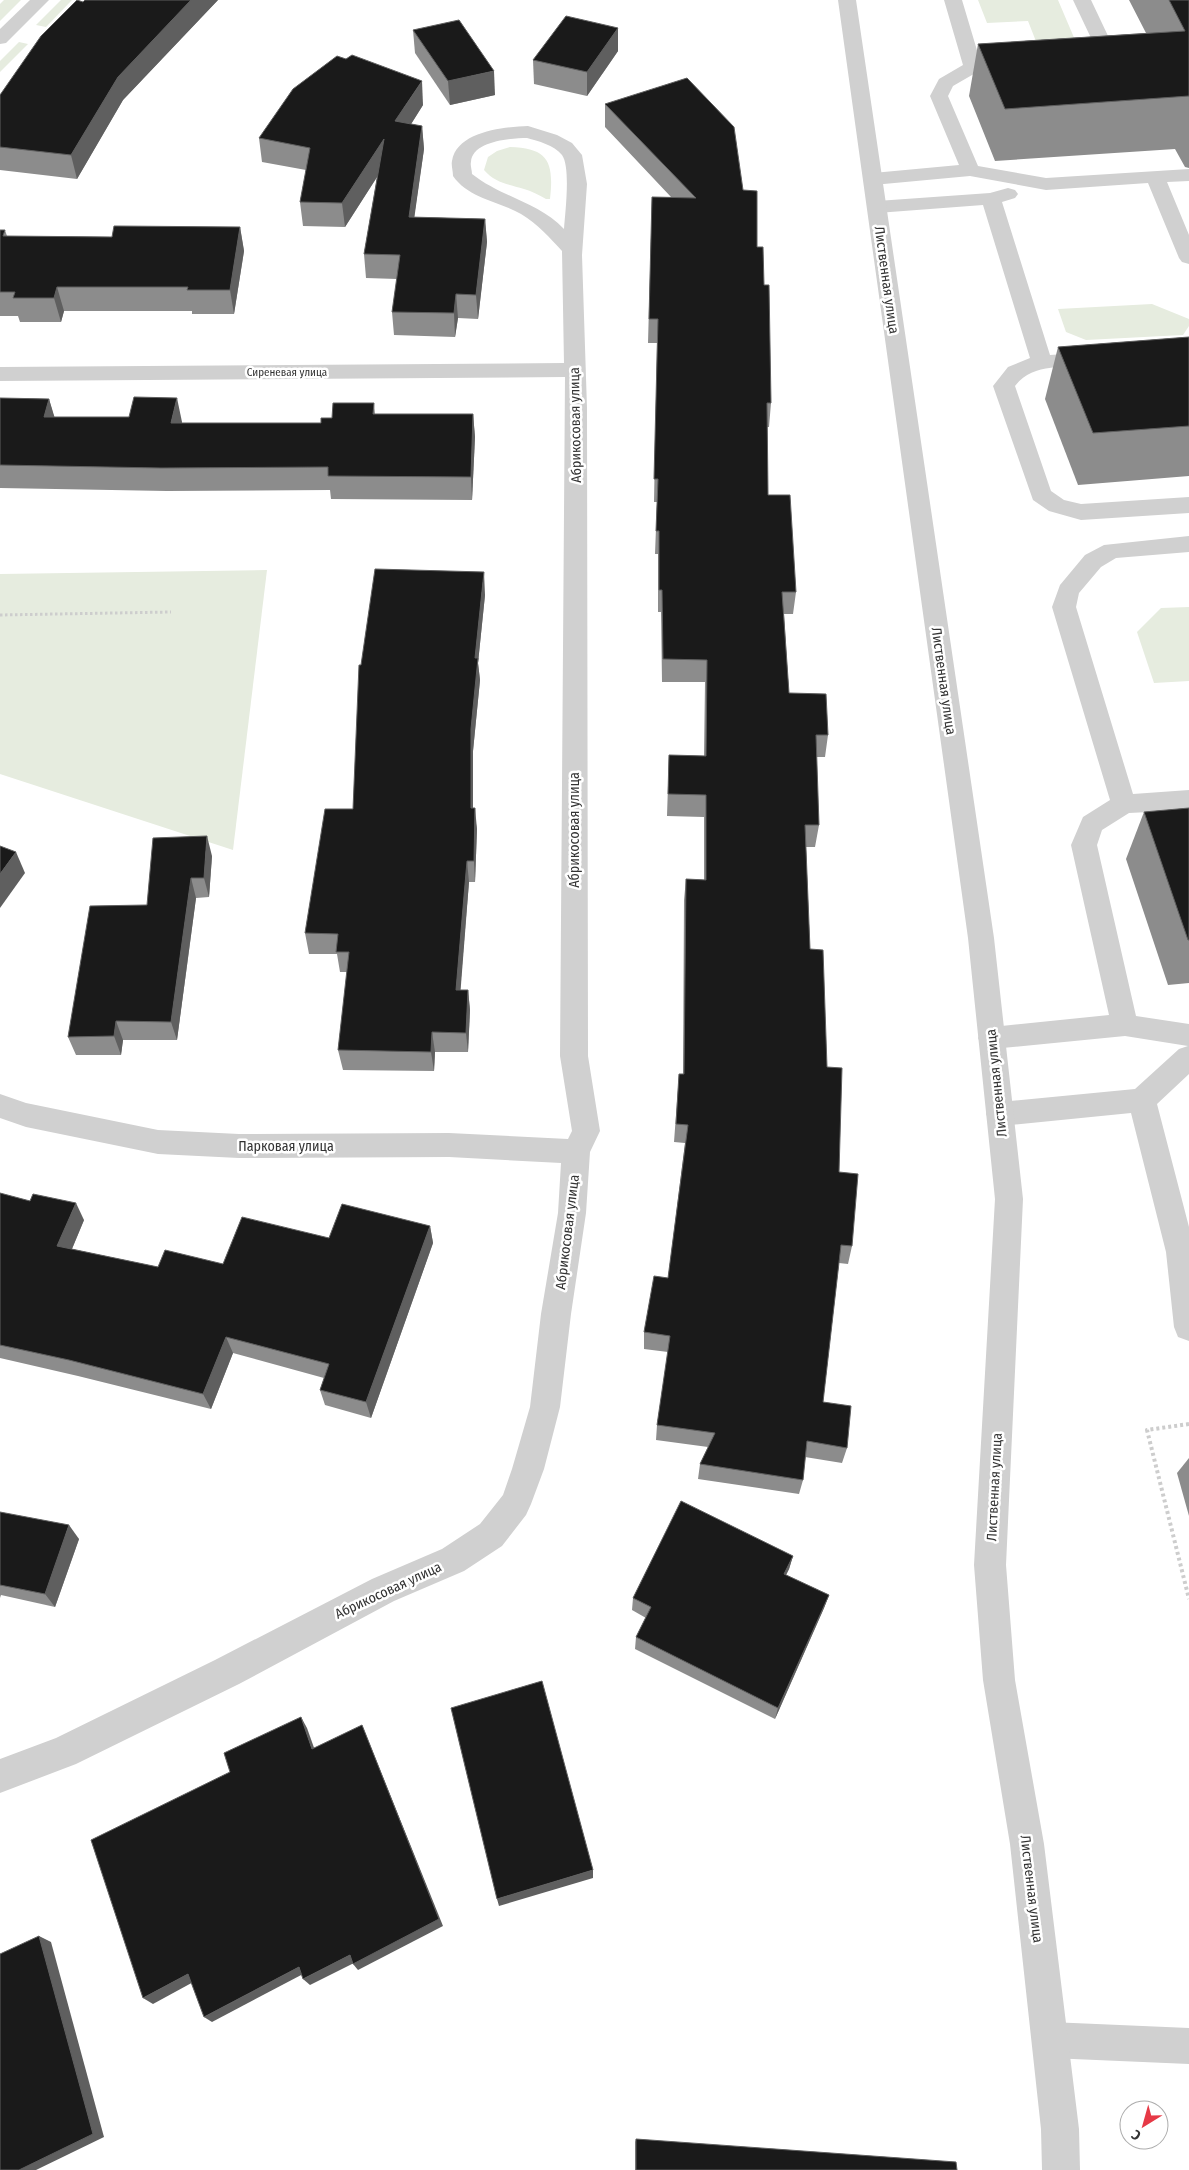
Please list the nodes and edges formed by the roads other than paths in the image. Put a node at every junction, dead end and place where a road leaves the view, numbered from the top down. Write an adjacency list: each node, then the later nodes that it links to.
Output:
1 (40, 0): 5 (street)
2 (847, 0): 12 (street, Лиственная улица)
3 (952, 0): 8 (street)
4 (1082, 0): 6 (street)
5 (0, 39)
6 (1059, 65)
7 (992, 66): 8 (street)
8 (973, 67): 9 (street)
9 (970, 170): 12 (street); 13 (street)
10 (1189, 175): 11 (street)
11 (1155, 177): 13 (street); 17 (street)
12 (873, 179): 15 (street, Лиственная улица)
13 (1046, 184): 14 (street)
14 (991, 199): 15 (street); 19 (street)
15 (877, 207): 28 (street, Лиственная улица)
16 (572, 250): 16 (street, Абрикосовая улица); 20 (street, Абрикосовая улица)
17 (1189, 258)
18 (1111, 358): 19 (street)
19 (1042, 362): 22 (street)
20 (574, 370): 21 (street, Сиреневая улица); 33 (street, Абрикосовая улица)
21 (0, 374)
22 (1189, 505)
23 (1189, 544): 25 (street)
24 (1189, 800): 25 (street)
25 (1124, 804): 26 (street)
26 (1125, 1025): 27 (street); 28 (street)
27 (1189, 1035)
28 (992, 1038): 32 (street, Лиственная улица)
29 (1189, 1057): 30 (street)
30 (1142, 1100): 32 (street); 34 (street)
31 (0, 1106): 33 (street, Парковая улица)
32 (1000, 1114): 36 (street, Лиственная улица)
33 (576, 1152): 35 (street, Абрикосовая улица)
34 (1189, 1327)
35 (0, 1776)
36 (1050, 2040): 37 (street); 38 (street, Лиственная улица)
37 (1189, 2046)
38 (1062, 2170)

